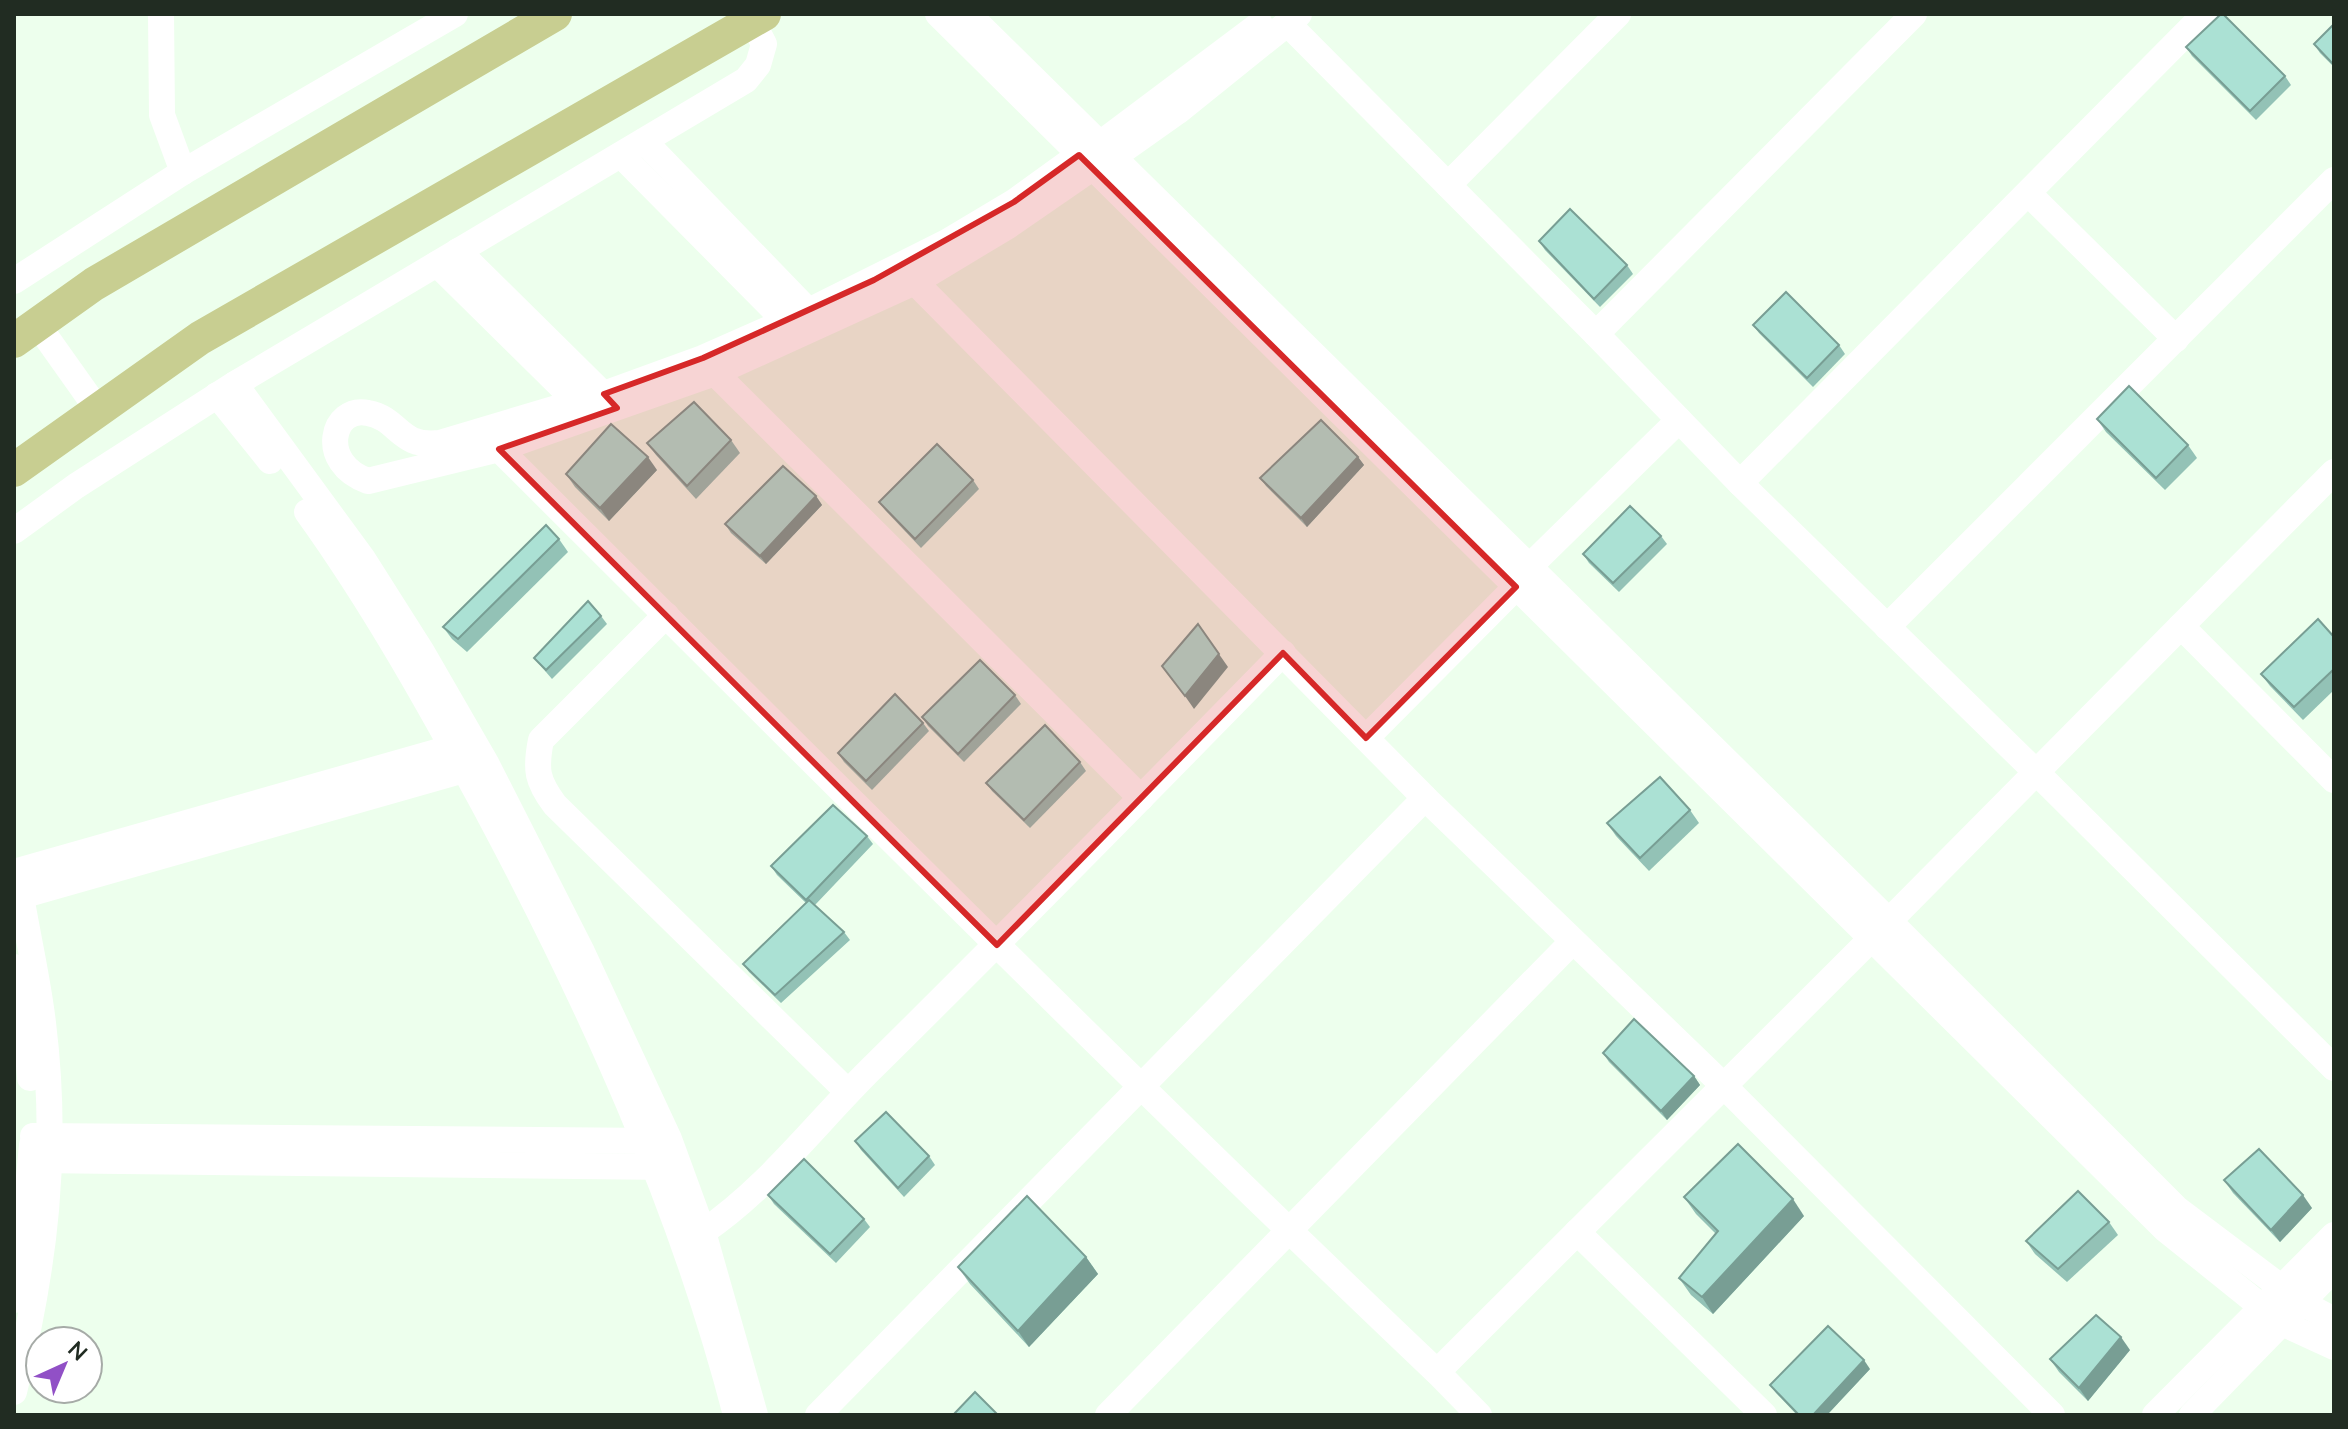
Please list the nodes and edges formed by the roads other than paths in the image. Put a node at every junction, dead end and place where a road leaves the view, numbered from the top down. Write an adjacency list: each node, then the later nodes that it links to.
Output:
1 (161, 14): 14 (street)
2 (455, 14): 14 (street)
3 (555, 14): 22 (main road)
4 (938, 14): 13 (street)
5 (968, 14): 13 (street)
6 (1618, 14): 16 (street)
7 (1914, 14): 23 (street)
8 (2205, 14): 17 (street)
9 (758, 18): 11 (street); 28 (main road)
10 (1287, 18): 13 (street); 16 (street)
11 (644, 141): 12 (street); 21 (street)
12 (621, 155): 18 (street); 21 (street)
13 (1096, 156): 20 (street); 21 (street); 36 (street)
14 (183, 172): 19 (street)
15 (2334, 180): 24 (street)
16 (1448, 185): 23 (street)
17 (2029, 194): 24 (street); 34 (street)
18 (448, 258): 26 (street); 27 (street); 29 (street)
19 (14, 281)
20 (915, 282): 21 (street); 40 (street)
21 (803, 323): 25 (street); 27 (street)
22 (26, 333): 28 (street)
23 (1596, 334): 30 (street)
24 (2176, 339): 39 (street)
25 (715, 373): 27 (street); 45 (street)
26 (226, 389): 35 (street); 42 (street)
27 (610, 401): 29 (street)
28 (98, 410): 32 (main road)
29 (584, 410): 31 (street); 31 (street)
30 (1679, 420): 34 (street); 36 (street)
31 (499, 449): 37 (street)
32 (14, 470)
33 (2332, 479): 38 (street)
34 (1740, 483): 39 (street)
35 (14, 531)
36 (1523, 577): 41 (street); 48 (street)
37 (666, 615): 50 (street); 55 (street)
38 (2181, 626): 43 (street); 44 (street)
39 (1887, 627): 43 (street)
40 (1283, 653): 41 (street); 45 (street)
41 (1366, 738): 46 (street)
42 (469, 755): 47 (street); 56 (street)
43 (2036, 772): 48 (street); 52 (street)
44 (2334, 780)
45 (1141, 798): 50 (street)
46 (1425, 798): 49 (street); 53 (street)
47 (16, 886): 57 (street)
48 (1881, 929): 54 (street); 64 (street); 67 (street)
49 (1573, 941): 54 (street); 59 (street)
50 (997, 945): 53 (street); 55 (street)
51 (14, 967): 57 (street)
52 (2334, 1068)
53 (1142, 1086): 59 (street); 74 (street)
54 (1724, 1086): 61 (street); 78 (street)
55 (848, 1092): 60 (street)
56 (656, 1140): 57 (street); 58 (street)
57 (41, 1148): 58 (street); 65 (street); 71 (street)
58 (667, 1167): 60 (street); 72 (street)
59 (1288, 1231): 70 (street); 75 (street)
60 (703, 1232): 73 (street)
61 (1577, 1232): 70 (street); 77 (street)
62 (2334, 1235): 64 (street)
63 (2334, 1269): 66 (street)
64 (2281, 1287): 66 (street); 67 (street)
65 (14, 1300)
66 (2302, 1303): 67 (street); 68 (street)
67 (2271, 1314): 69 (street); 79 (street); 80 (street)
68 (2334, 1320)
69 (2334, 1347)
70 (1437, 1372): 76 (street)
71 (14, 1392)
72 (736, 1415)
73 (755, 1415)
74 (818, 1415)
75 (1108, 1415)
76 (1479, 1415)
77 (1764, 1415)
78 (2052, 1415)
79 (2155, 1415)
80 (2192, 1415)

